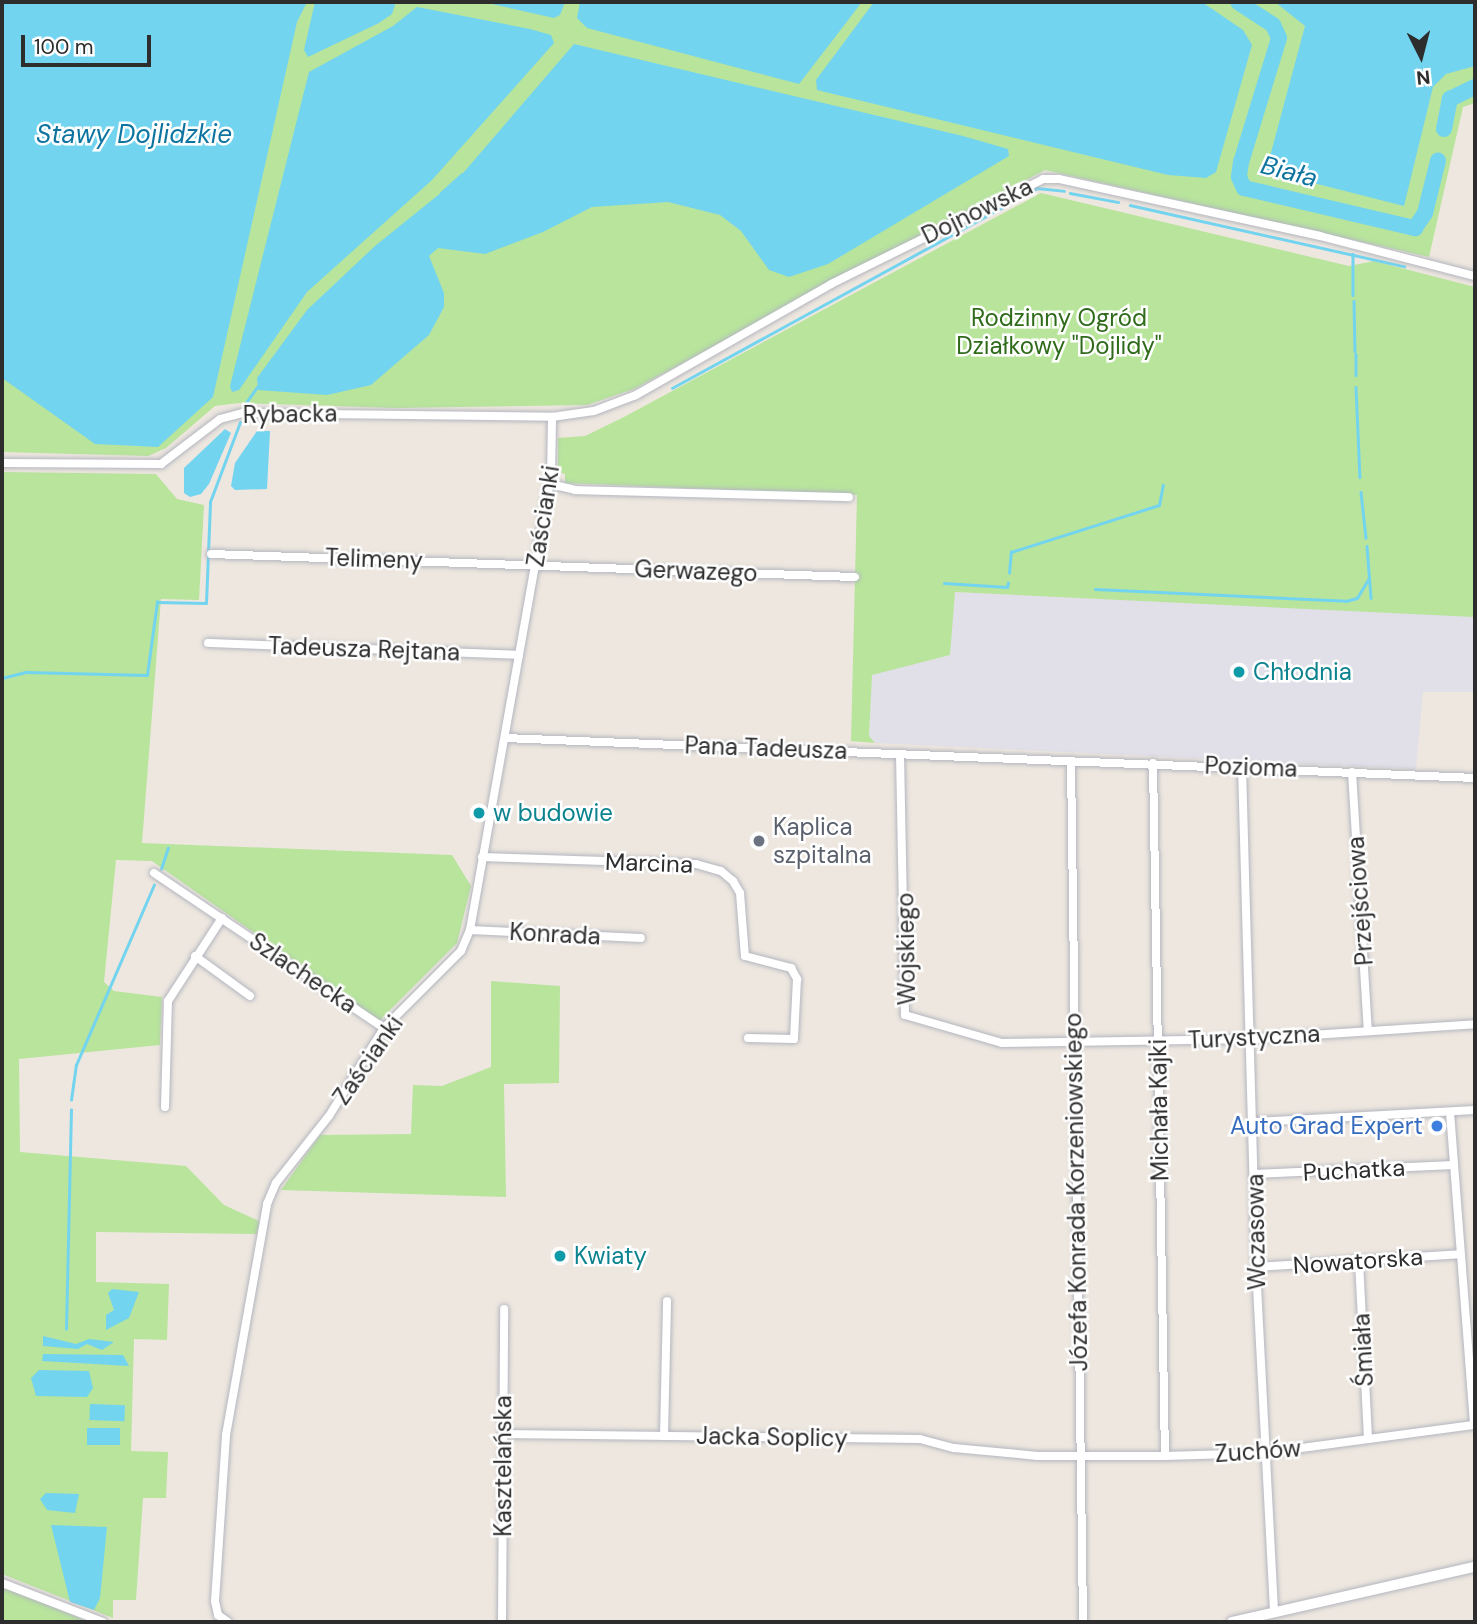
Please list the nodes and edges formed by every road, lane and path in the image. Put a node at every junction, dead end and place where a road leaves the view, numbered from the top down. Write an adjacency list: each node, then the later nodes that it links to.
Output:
1 (1475, 276): 2 (street, Dojnowska)
2 (552, 417): 3 (street, Rybacka); 4 (street, Zaścianki)
3 (2, 463)
4 (550, 484): 5 (street); 7 (street, Zaścianki)
5 (849, 497)
6 (211, 554): 7 (street, Telimeny)
7 (536, 565): 8 (street, Gerwazego); 10 (street, Zaścianki)
8 (855, 577)
9 (208, 643): 10 (street, Tadeusza Rejtana)
10 (519, 655): 11 (street, Zaścianki)
11 (505, 738): 12 (street, Pana Tadeusza); 19 (street, Zaścianki)
12 (900, 754): 13 (street, Pana Tadeusza); 33 (street, Wojskiego)
13 (1027, 760): 14 (street, Pozioma)
14 (1071, 761): 15 (street, Pozioma); 31 (street, Józefa Konrada Korzeniowskiego)
15 (1153, 763): 16 (street, Pozioma); 32 (street, Michała Kajki)
16 (1242, 767): 17 (street, Pozioma); 30 (street, Wczasowa)
17 (1352, 772): 18 (street, Pozioma); 28 (street, Przejściowa)
18 (1475, 778)
19 (482, 858): 22 (street, Zaścianki); 29 (street, Marcina)
20 (154, 873): 21 (street, Szlachecka)
21 (222, 918): 24 (street, Szlachecka); 27 (street, Szlachecka)
22 (470, 930): 23 (street, Konrada); 27 (street, Zaścianki)
23 (641, 938)
24 (195, 956): 25 (street, Szlachecka); 34 (street, Szlachecka)
25 (250, 996)
26 (1475, 1024): 28 (street, Turystyczna)
27 (384, 1028): 56 (street, Zaścianki)
28 (1368, 1030): 30 (street, Turystyczna)
29 (748, 1038)
30 (1252, 1039): 32 (street, Turystyczna); 37 (street, Wczasowa)
31 (1074, 1041): 32 (street, Turystyczna); 33 (street, Turystyczna); 52 (street, Józefa Konrada Korzeniowskiego)
32 (1158, 1041): 51 (street, Michała Kajki)
33 (1032, 1042)
34 (165, 1107)
35 (1475, 1110): 36 (street)
36 (1450, 1112): 37 (street); 38 (street)
37 (1255, 1122): 39 (street, Wczasowa)
38 (1454, 1165): 39 (street, Puchatka); 40 (street)
39 (1254, 1174): 42 (street, Wczasowa)
40 (1460, 1254): 41 (street, Nowatorska); 45 (street)
41 (1359, 1261): 42 (street, Nowatorska); 48 (street, Śmiała)
42 (1256, 1267): 49 (street, Wczasowa)
43 (667, 1301): 47 (street)
44 (504, 1309): 46 (street, Kasztelańska)
45 (1474, 1425): 48 (street, Zuchów)
46 (503, 1434): 47 (street, Jacka Soplicy); 60 (street, Kasztelańska)
47 (664, 1436): 50 (street, Jacka Soplicy)
48 (1367, 1439): 49 (street, Zuchów)
49 (1265, 1453): 51 (street, Zuchów); 55 (street, Wczasowa)
50 (1038, 1456): 52 (street, Zuchów)
51 (1165, 1456): 52 (street, Zuchów)
52 (1081, 1457): 61 (street, Józefa Konrada Korzeniowskiego)
53 (1475, 1567): 55 (street)
54 (2, 1583): 57 (street)
55 (1274, 1613): 62 (street)
56 (218, 1615): 58 (street); 59 (street)
57 (103, 1622)
58 (210, 1622)
59 (228, 1622)
60 (502, 1622)
61 (1083, 1622)
62 (1232, 1622)

